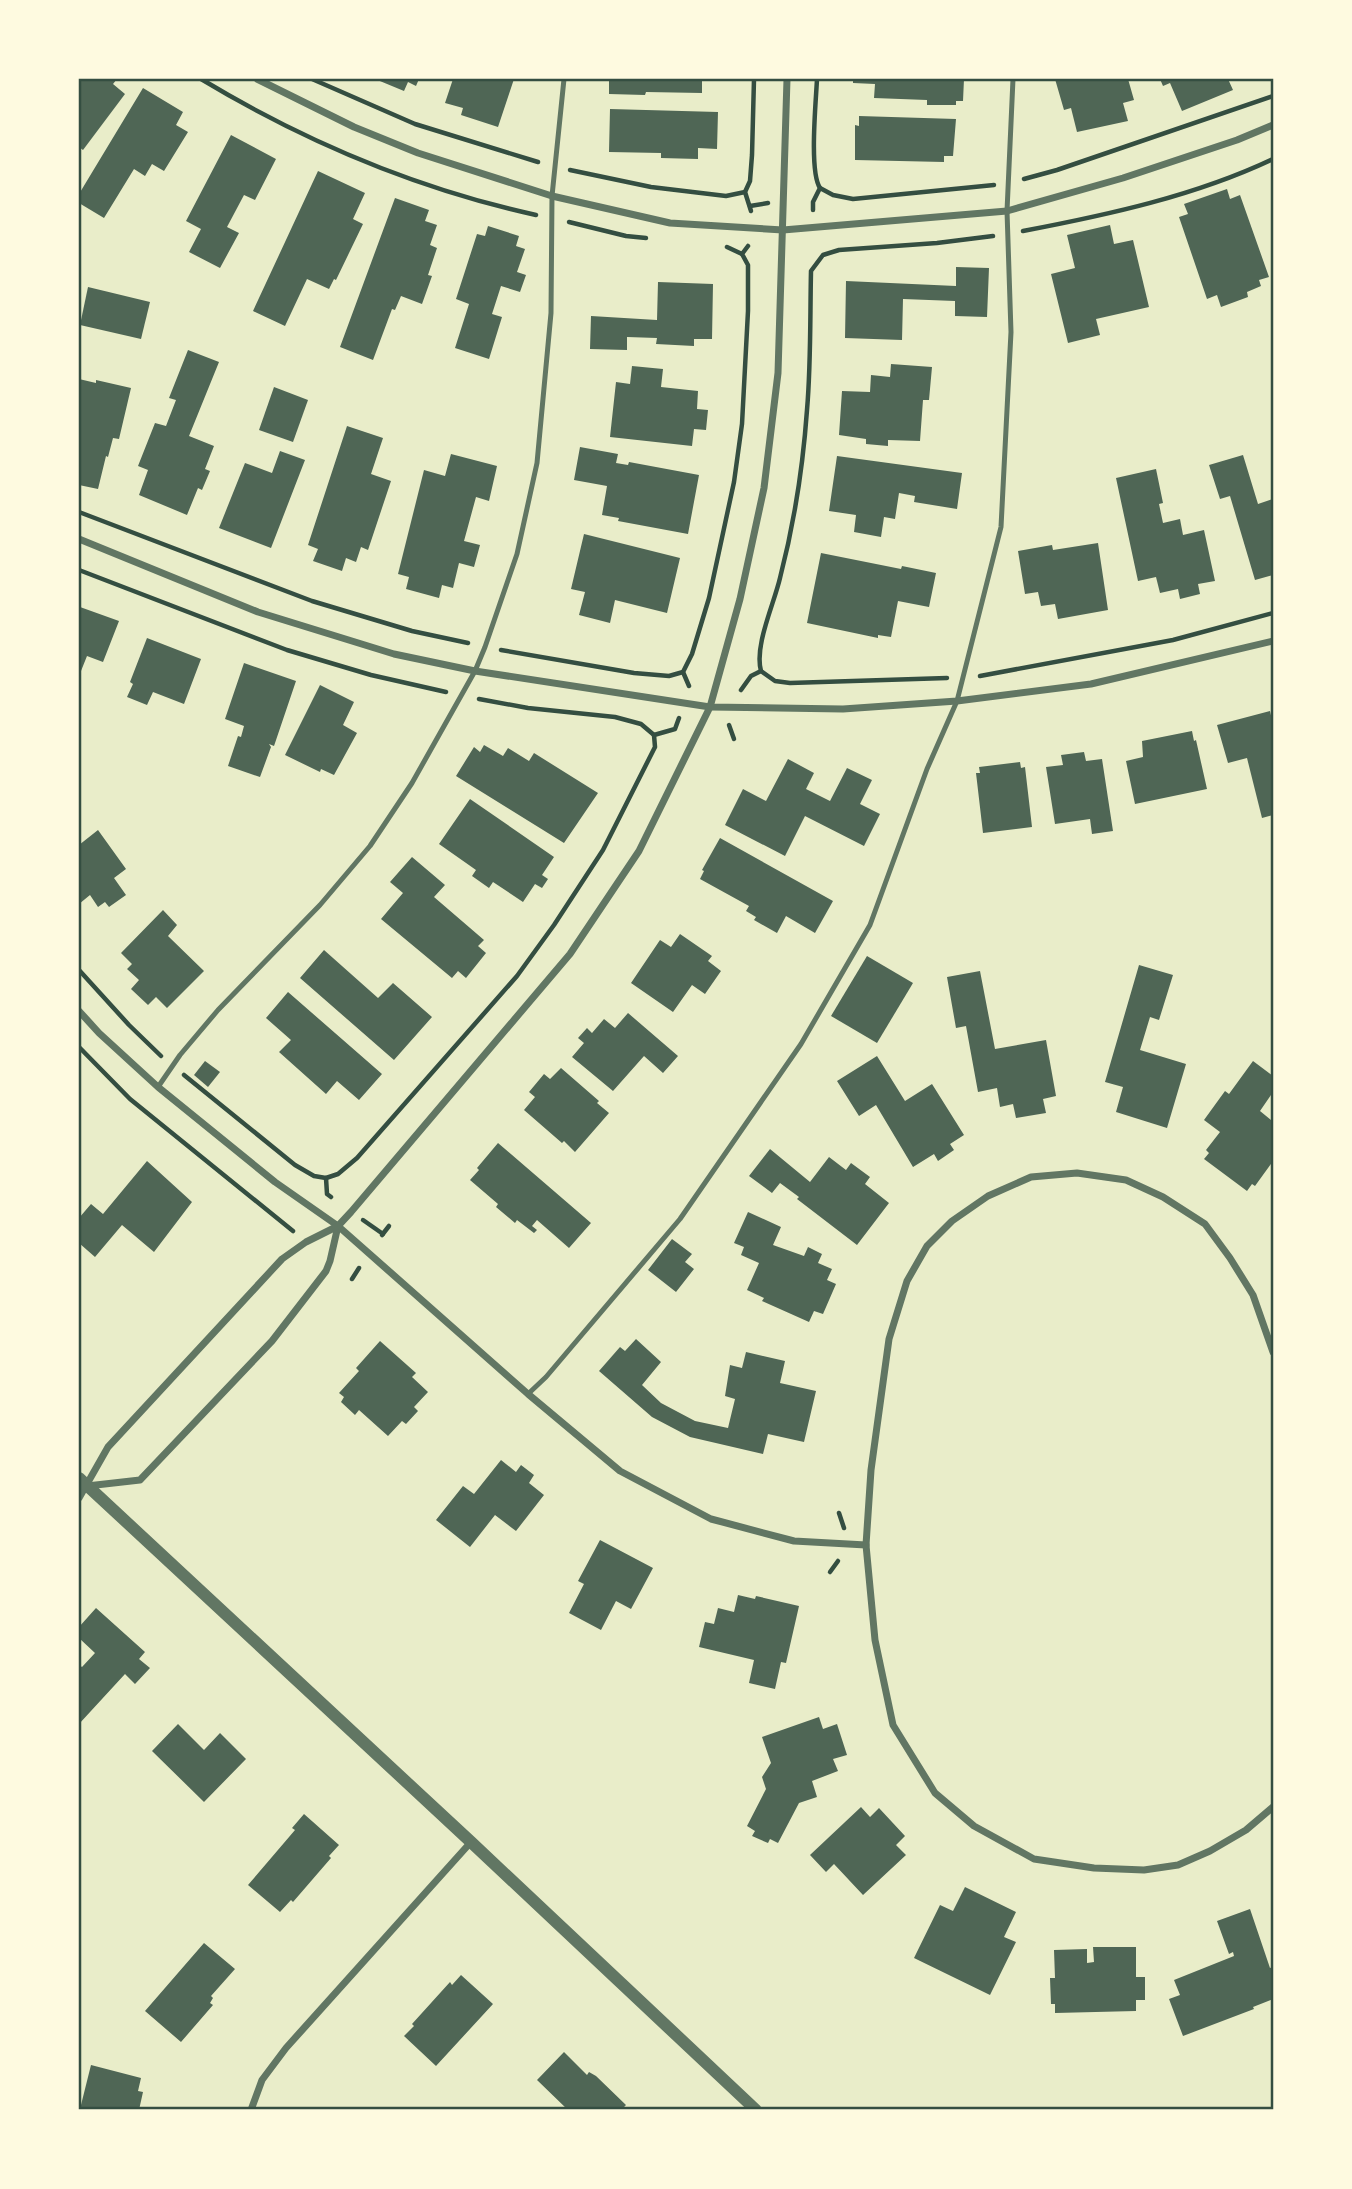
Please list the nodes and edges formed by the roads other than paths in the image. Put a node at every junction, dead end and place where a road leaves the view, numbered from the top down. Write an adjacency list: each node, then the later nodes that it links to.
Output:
1 (257, 79): 6 (street)
2 (564, 79): 6 (lane)
3 (787, 79): 8 (street)
4 (1013, 79): 7 (lane)
5 (1273, 125): 7 (street)
6 (552, 196): 8 (street); 11 (lane)
7 (1007, 211): 8 (street); 12 (lane)
8 (783, 230): 13 (street)
9 (79, 539): 11 (street)
10 (1273, 641): 12 (street)
11 (475, 671): 13 (street); 15 (lane)
12 (957, 701): 13 (street); 18 (lane)
13 (710, 707): 16 (street)
14 (79, 1011): 15 (street)
15 (158, 1087): 16 (street)
16 (338, 1226): 18 (street); 19 (street); 19 (street)
17 (1273, 1352): 21 (street)
18 (528, 1394): 21 (street)
19 (82, 1482): 20 (street); 23 (street)
20 (79, 1498)
21 (866, 1545): 22 (street)
22 (1273, 1807)
23 (471, 1842): 24 (street); 25 (street)
24 (251, 2110)
25 (756, 2110)

